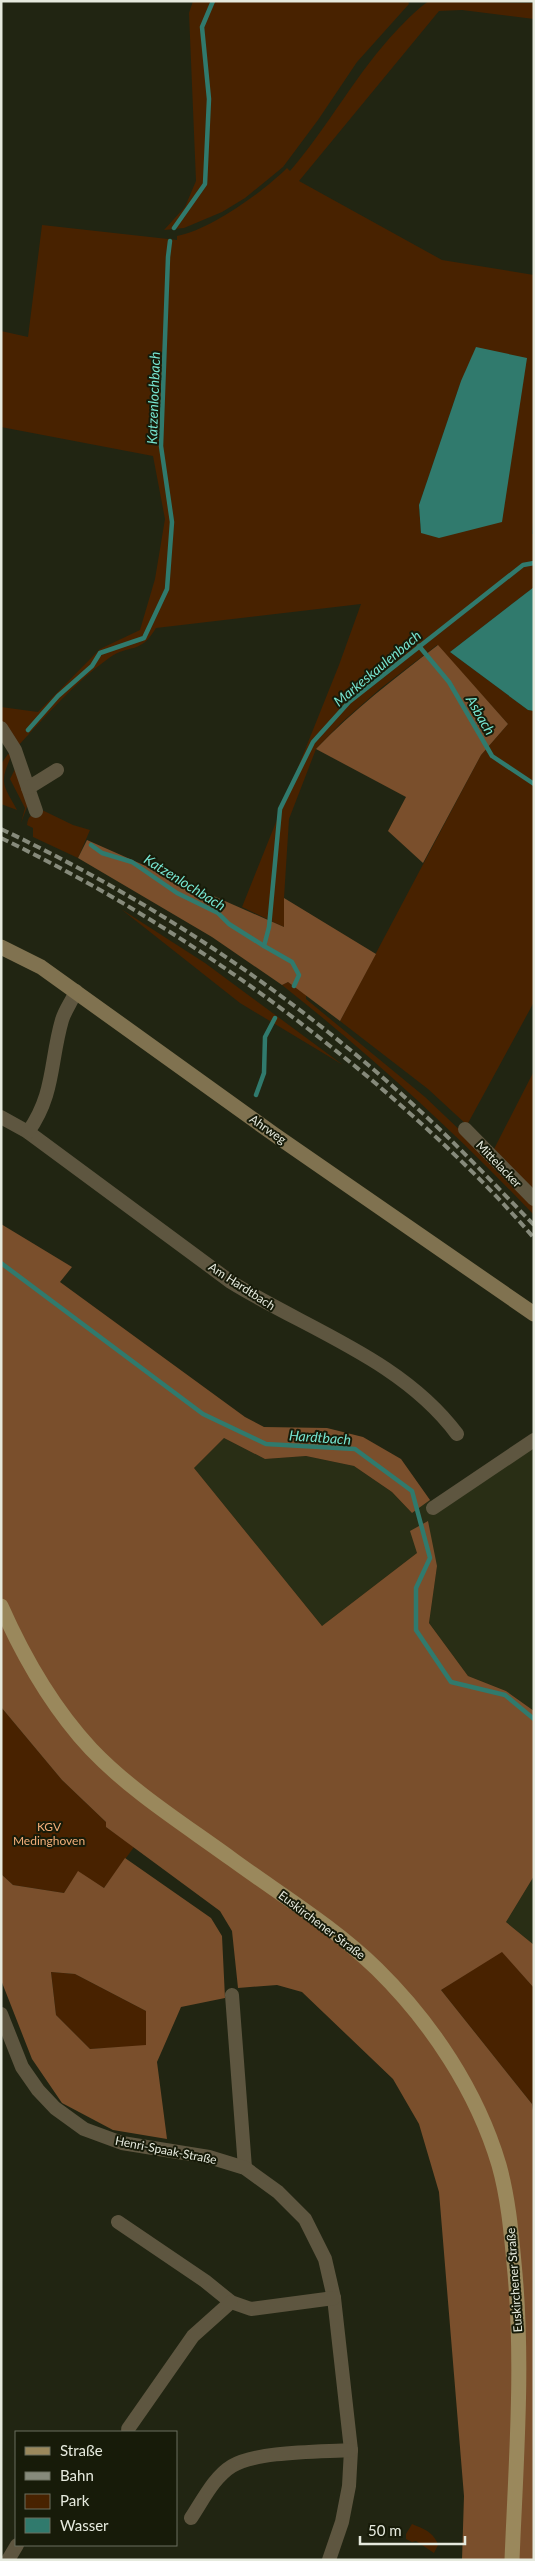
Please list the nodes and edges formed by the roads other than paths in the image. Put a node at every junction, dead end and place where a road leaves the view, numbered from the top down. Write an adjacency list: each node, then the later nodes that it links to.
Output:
1 (1, 728): 3 (street)
2 (56, 770): 3 (street)
3 (28, 788): 4 (street)
4 (36, 811)
5 (1, 947): 6 (street, Ahrweg)
6 (76, 991): 9 (street); 11 (street, Ahrweg)
7 (1, 1117): 9 (street, Am Hardtbach)
8 (465, 1129): 10 (street, Mittelacker)
9 (28, 1132): 12 (street, Am Hardtbach)
10 (534, 1199)
11 (534, 1314)
12 (457, 1434)
13 (534, 1440): 14 (street)
14 (433, 1508)
15 (1, 1606): 28 (main road, Euskirchener Straße)
16 (232, 1995): 18 (street)
17 (1, 2014): 18 (street, Henri-Spaak-Straße)
18 (245, 2168): 20 (street, Henri-Spaak-Straße)
19 (118, 2222): 21 (street)
20 (334, 2298): 21 (street); 23 (street, Henri-Spaak-Straße)
21 (231, 2302): 22 (street)
22 (128, 2428)
23 (351, 2450): 24 (street); 27 (street, Henri-Spaak-Straße)
24 (191, 2518)
25 (16, 2546): 26 (street)
26 (8, 2560)
27 (329, 2560)
28 (512, 2560)

